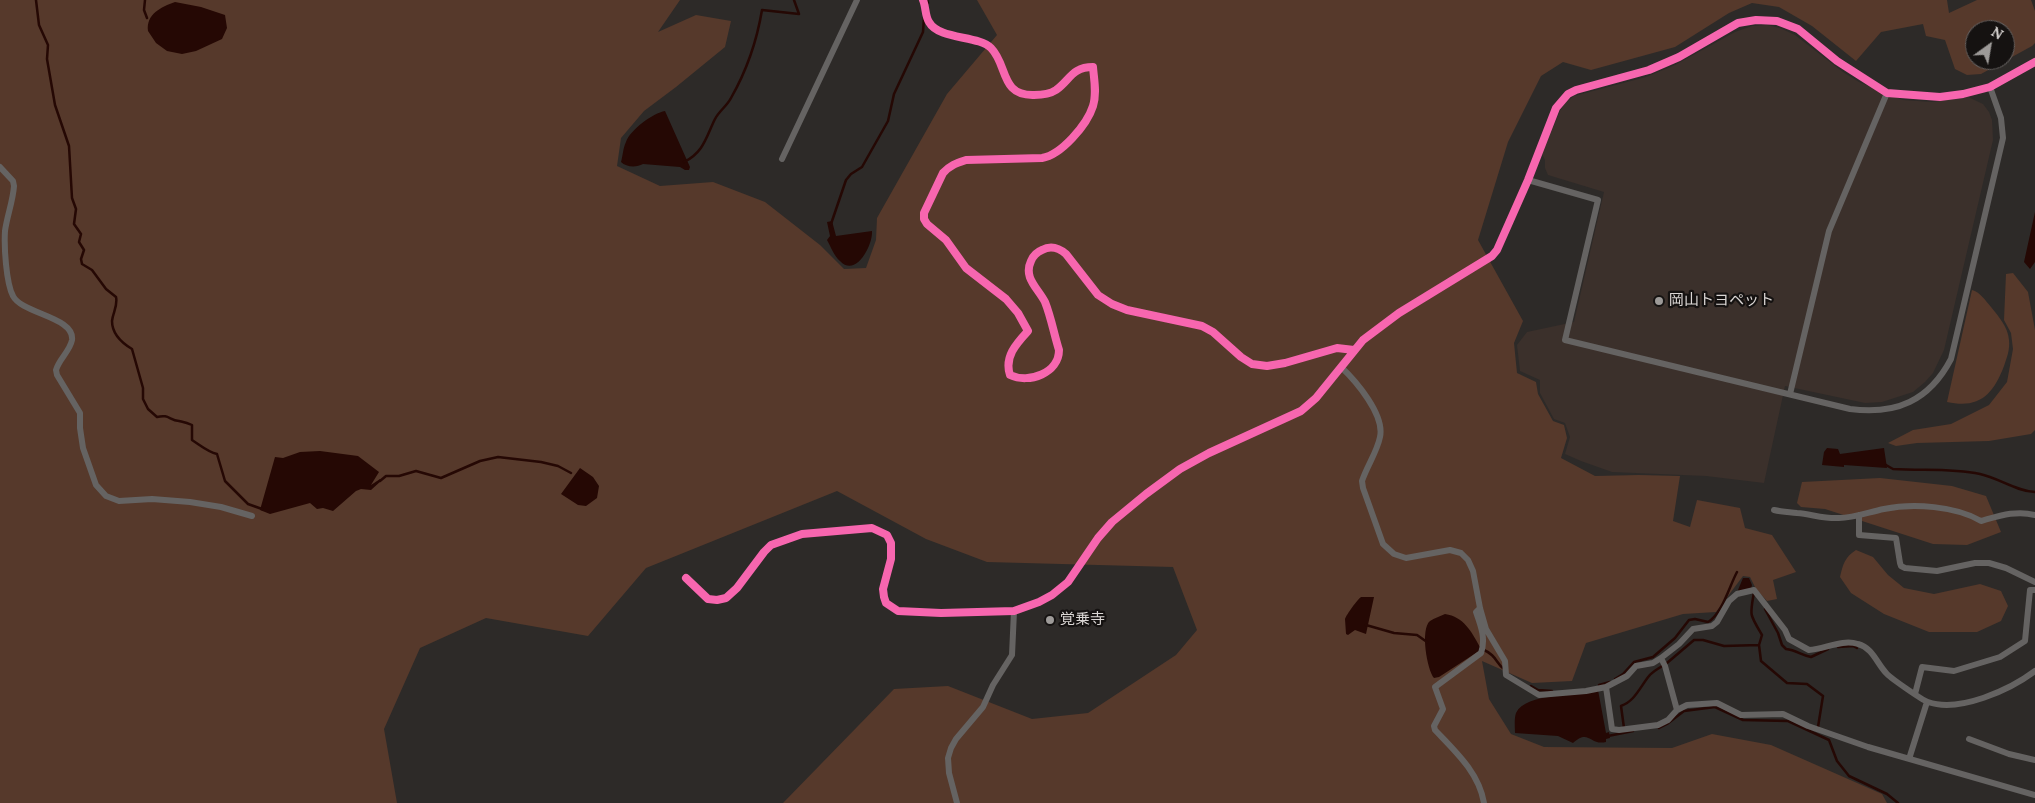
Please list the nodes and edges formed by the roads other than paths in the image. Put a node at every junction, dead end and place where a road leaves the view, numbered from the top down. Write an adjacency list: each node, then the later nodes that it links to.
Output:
1 (857, 0): 6 (street)
2 (923, 0): 9 (street)
3 (2035, 62): 4 (street)
4 (1990, 87): 5 (street); 11 (street)
5 (1887, 93): 8 (street); 11 (street)
6 (782, 159)
7 (0, 167): 15 (street)
8 (1528, 180): 9 (street); 11 (street)
9 (1354, 350): 10 (street)
10 (1341, 367): 19 (street); 20 (street)
11 (1790, 394)
12 (1774, 510): 13 (street)
13 (1859, 515): 14 (street); 17 (street)
14 (2035, 515)
15 (252, 516)
16 (686, 578): 20 (street)
17 (2035, 582)
18 (2035, 590): 24 (street)
19 (1480, 608): 23 (street); 32 (street)
20 (1014, 610): 31 (street)
21 (1661, 658): 23 (street); 24 (street); 26 (street)
22 (2035, 670): 25 (street)
23 (1606, 687): 26 (street)
24 (1915, 694): 25 (street)
25 (1927, 702): 28 (street)
26 (1677, 710): 28 (street)
27 (1969, 739): 29 (street)
28 (1908, 759): 30 (street)
29 (2035, 760)
30 (2035, 795)
31 (958, 803)
32 (1484, 803)

